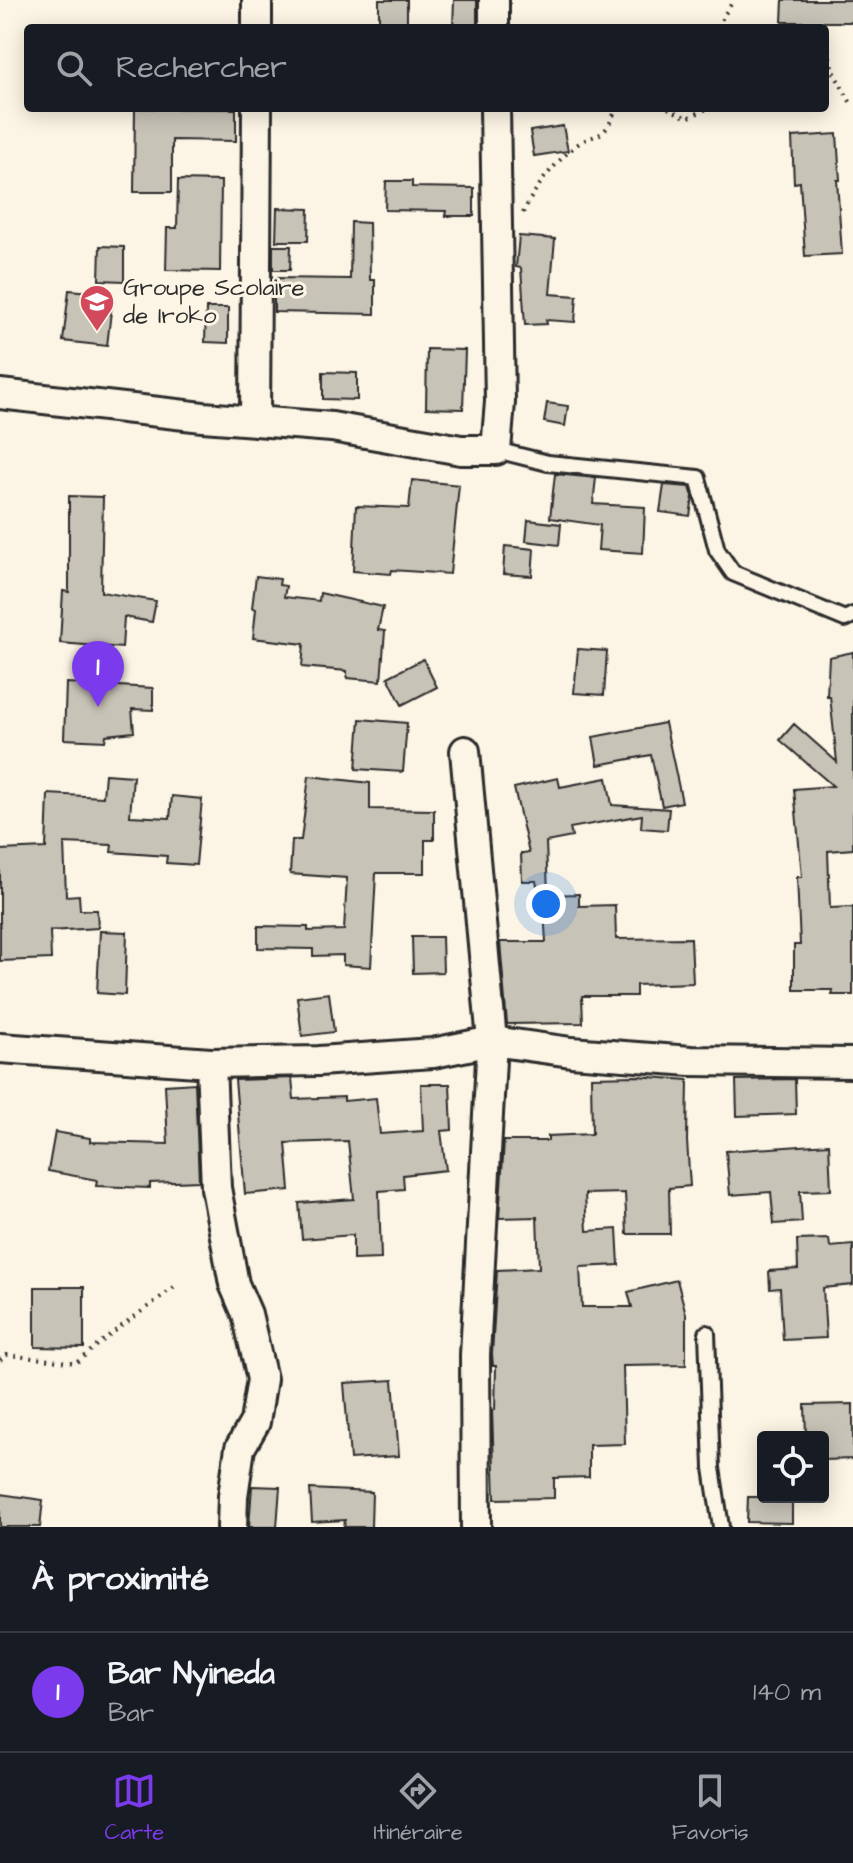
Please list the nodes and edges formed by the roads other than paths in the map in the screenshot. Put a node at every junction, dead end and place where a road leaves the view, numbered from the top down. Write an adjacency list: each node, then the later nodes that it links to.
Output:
1 (257, 0): 3 (street)
2 (494, 0): 4 (street)
3 (257, 24)
4 (494, 24)
5 (257, 112): 8 (street)
6 (495, 112): 9 (street)
7 (0, 394): 8 (street)
8 (255, 421): 9 (street)
9 (496, 450): 10 (lane)
10 (853, 615)
11 (465, 751): 12 (street)
12 (492, 1041): 14 (street); 15 (street); 18 (street)
13 (0, 1048): 14 (street)
14 (211, 1063): 17 (street)
15 (853, 1063)
16 (707, 1333): 19 (lane)
17 (232, 1527)
18 (476, 1527)
19 (721, 1527)

